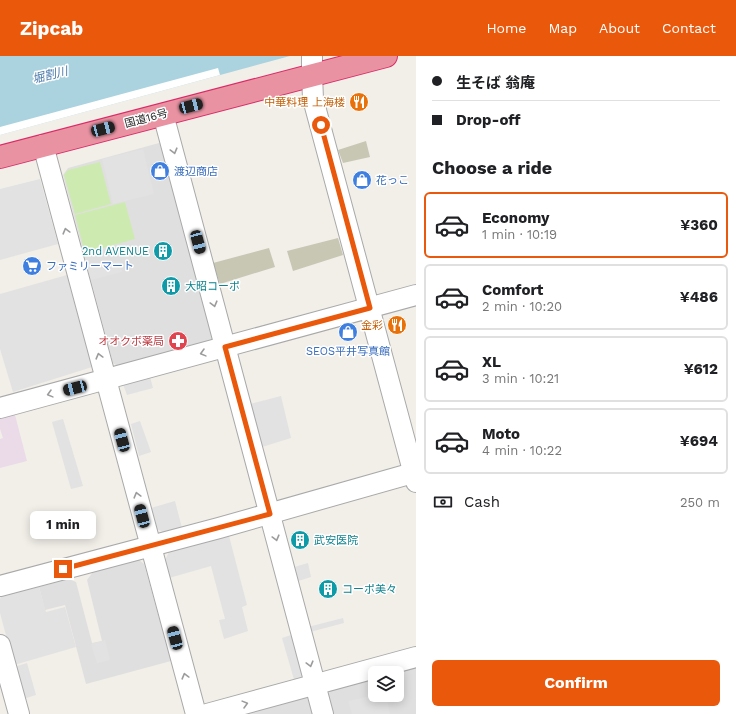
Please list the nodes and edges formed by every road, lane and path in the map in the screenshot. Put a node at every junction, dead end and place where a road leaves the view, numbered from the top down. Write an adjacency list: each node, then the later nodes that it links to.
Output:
1 (386, 56): 2 (highway, 国道16号)
2 (312, 66): 3 (highway, 国道16号); 7 (street)
3 (164, 114): 4 (highway, 国道16号); 8 (street, one-way to 8)
4 (43, 145): 5 (highway, 国道16号); 9 (street, one-way to 4)
5 (0, 157)
6 (416, 295): 7 (street)
7 (370, 308): 8 (street); 11 (street)
8 (225, 347): 9 (street, one-way to 9); 12 (street)
9 (106, 379): 10 (street, one-way to 10); 13 (street, one-way to 9)
10 (0, 408)
11 (415, 476): 12 (street)
12 (270, 514): 13 (street); 17 (street, one-way to 17)
13 (150, 546): 14 (street); 19 (street, one-way to 13)
14 (0, 586)
15 (0, 645): 18 (street)
16 (416, 657): 17 (street)
17 (315, 685): 20 (street, one-way to 17); 21 (street)
18 (18, 714)
19 (196, 714)
20 (207, 714)
21 (323, 714)

